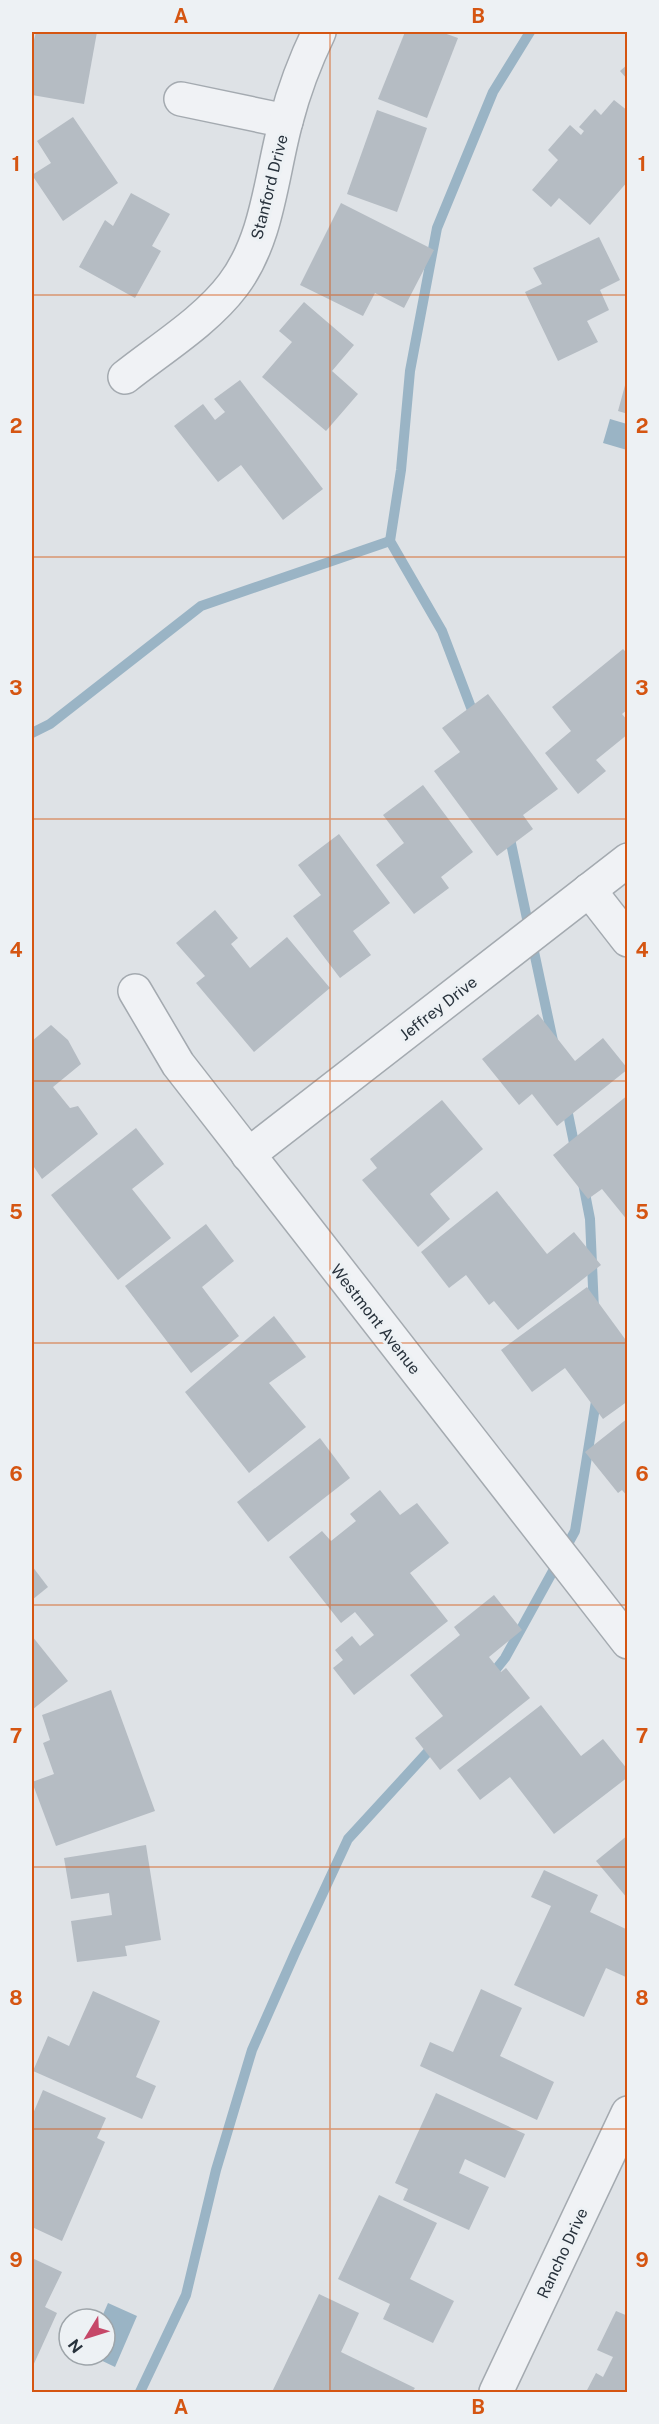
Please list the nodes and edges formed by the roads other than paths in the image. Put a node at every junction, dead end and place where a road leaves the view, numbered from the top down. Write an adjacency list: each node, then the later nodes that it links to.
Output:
1 (319, 32): 3 (street, Stanford Drive)
2 (181, 99): 3 (street, Stanford Drive)
3 (286, 122): 4 (street, Stanford Drive)
4 (125, 377)
5 (627, 860): 6 (street, Jeffrey Drive)
6 (589, 890): 7 (street); 9 (street, Jeffrey Drive)
7 (627, 940)
8 (135, 991): 9 (street, Westmont Avenue)
9 (248, 1155): 10 (street, Westmont Avenue)
10 (627, 1642)
11 (627, 2113): 12 (street, Rancho Drive)
12 (496, 2392)

